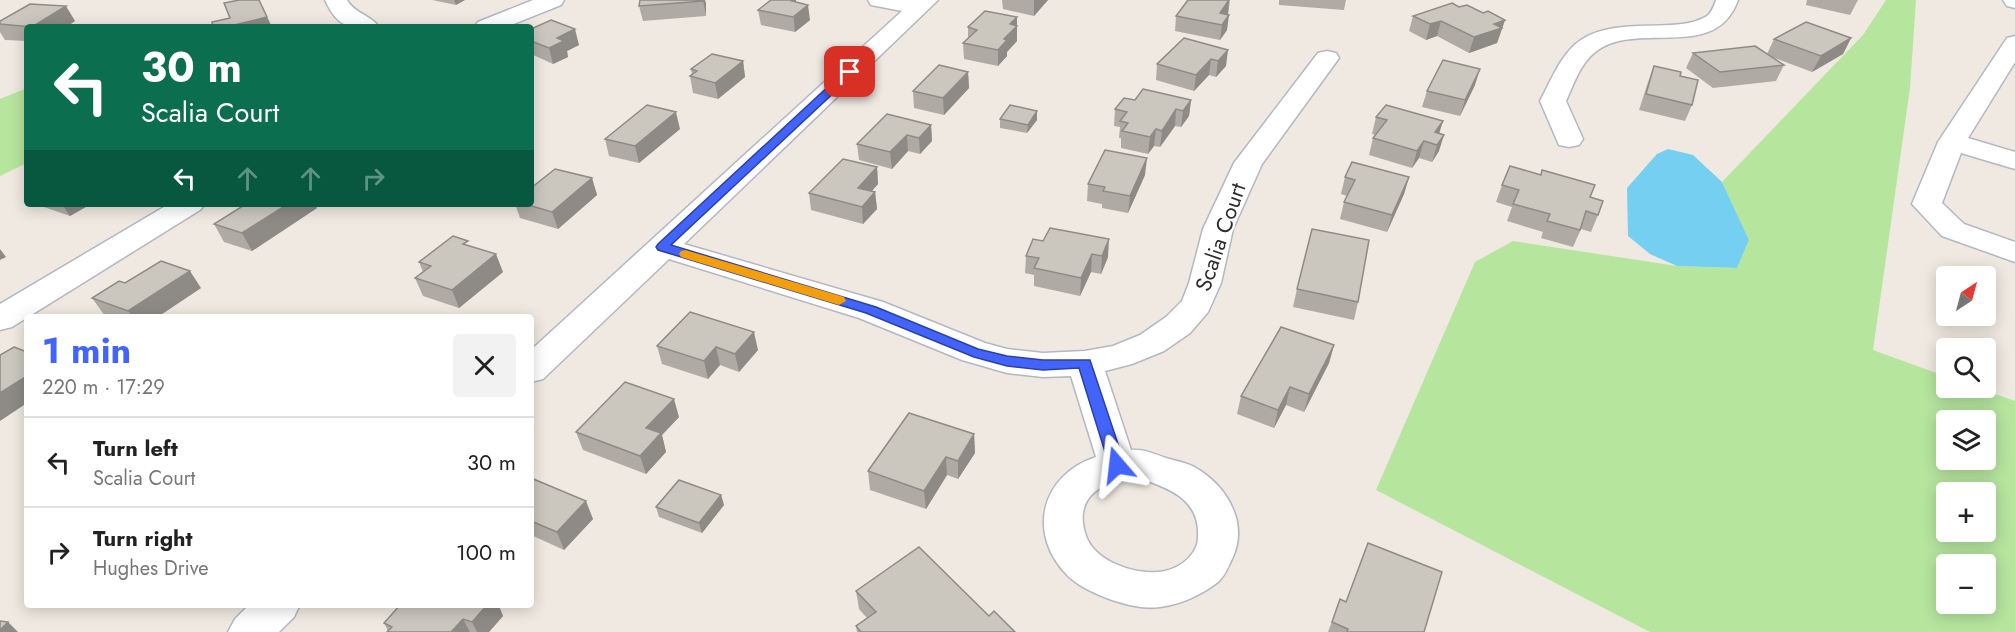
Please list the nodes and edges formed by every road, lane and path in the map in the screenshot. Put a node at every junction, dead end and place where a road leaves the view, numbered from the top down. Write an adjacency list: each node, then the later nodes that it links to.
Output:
1 (336, 0): 6 (street)
2 (553, 0): 7 (street)
3 (879, 0): 5 (street)
4 (1727, 0): 11 (street)
5 (923, 4): 15 (street)
6 (360, 24)
7 (493, 24)
8 (2015, 43): 10 (street)
9 (1327, 58): 18 (street, Scalia Court)
10 (2006, 73): 12 (street)
11 (1569, 139)
12 (1952, 142): 13 (street); 16 (street)
13 (2015, 161)
14 (185, 207): 17 (street)
15 (662, 247): 18 (street, Scalia Court); 19 (street)
16 (2015, 253)
17 (0, 319)
18 (1085, 363): 20 (street)
19 (534, 367)
20 (1117, 465)
21 (275, 608): 22 (street)
22 (250, 632)

